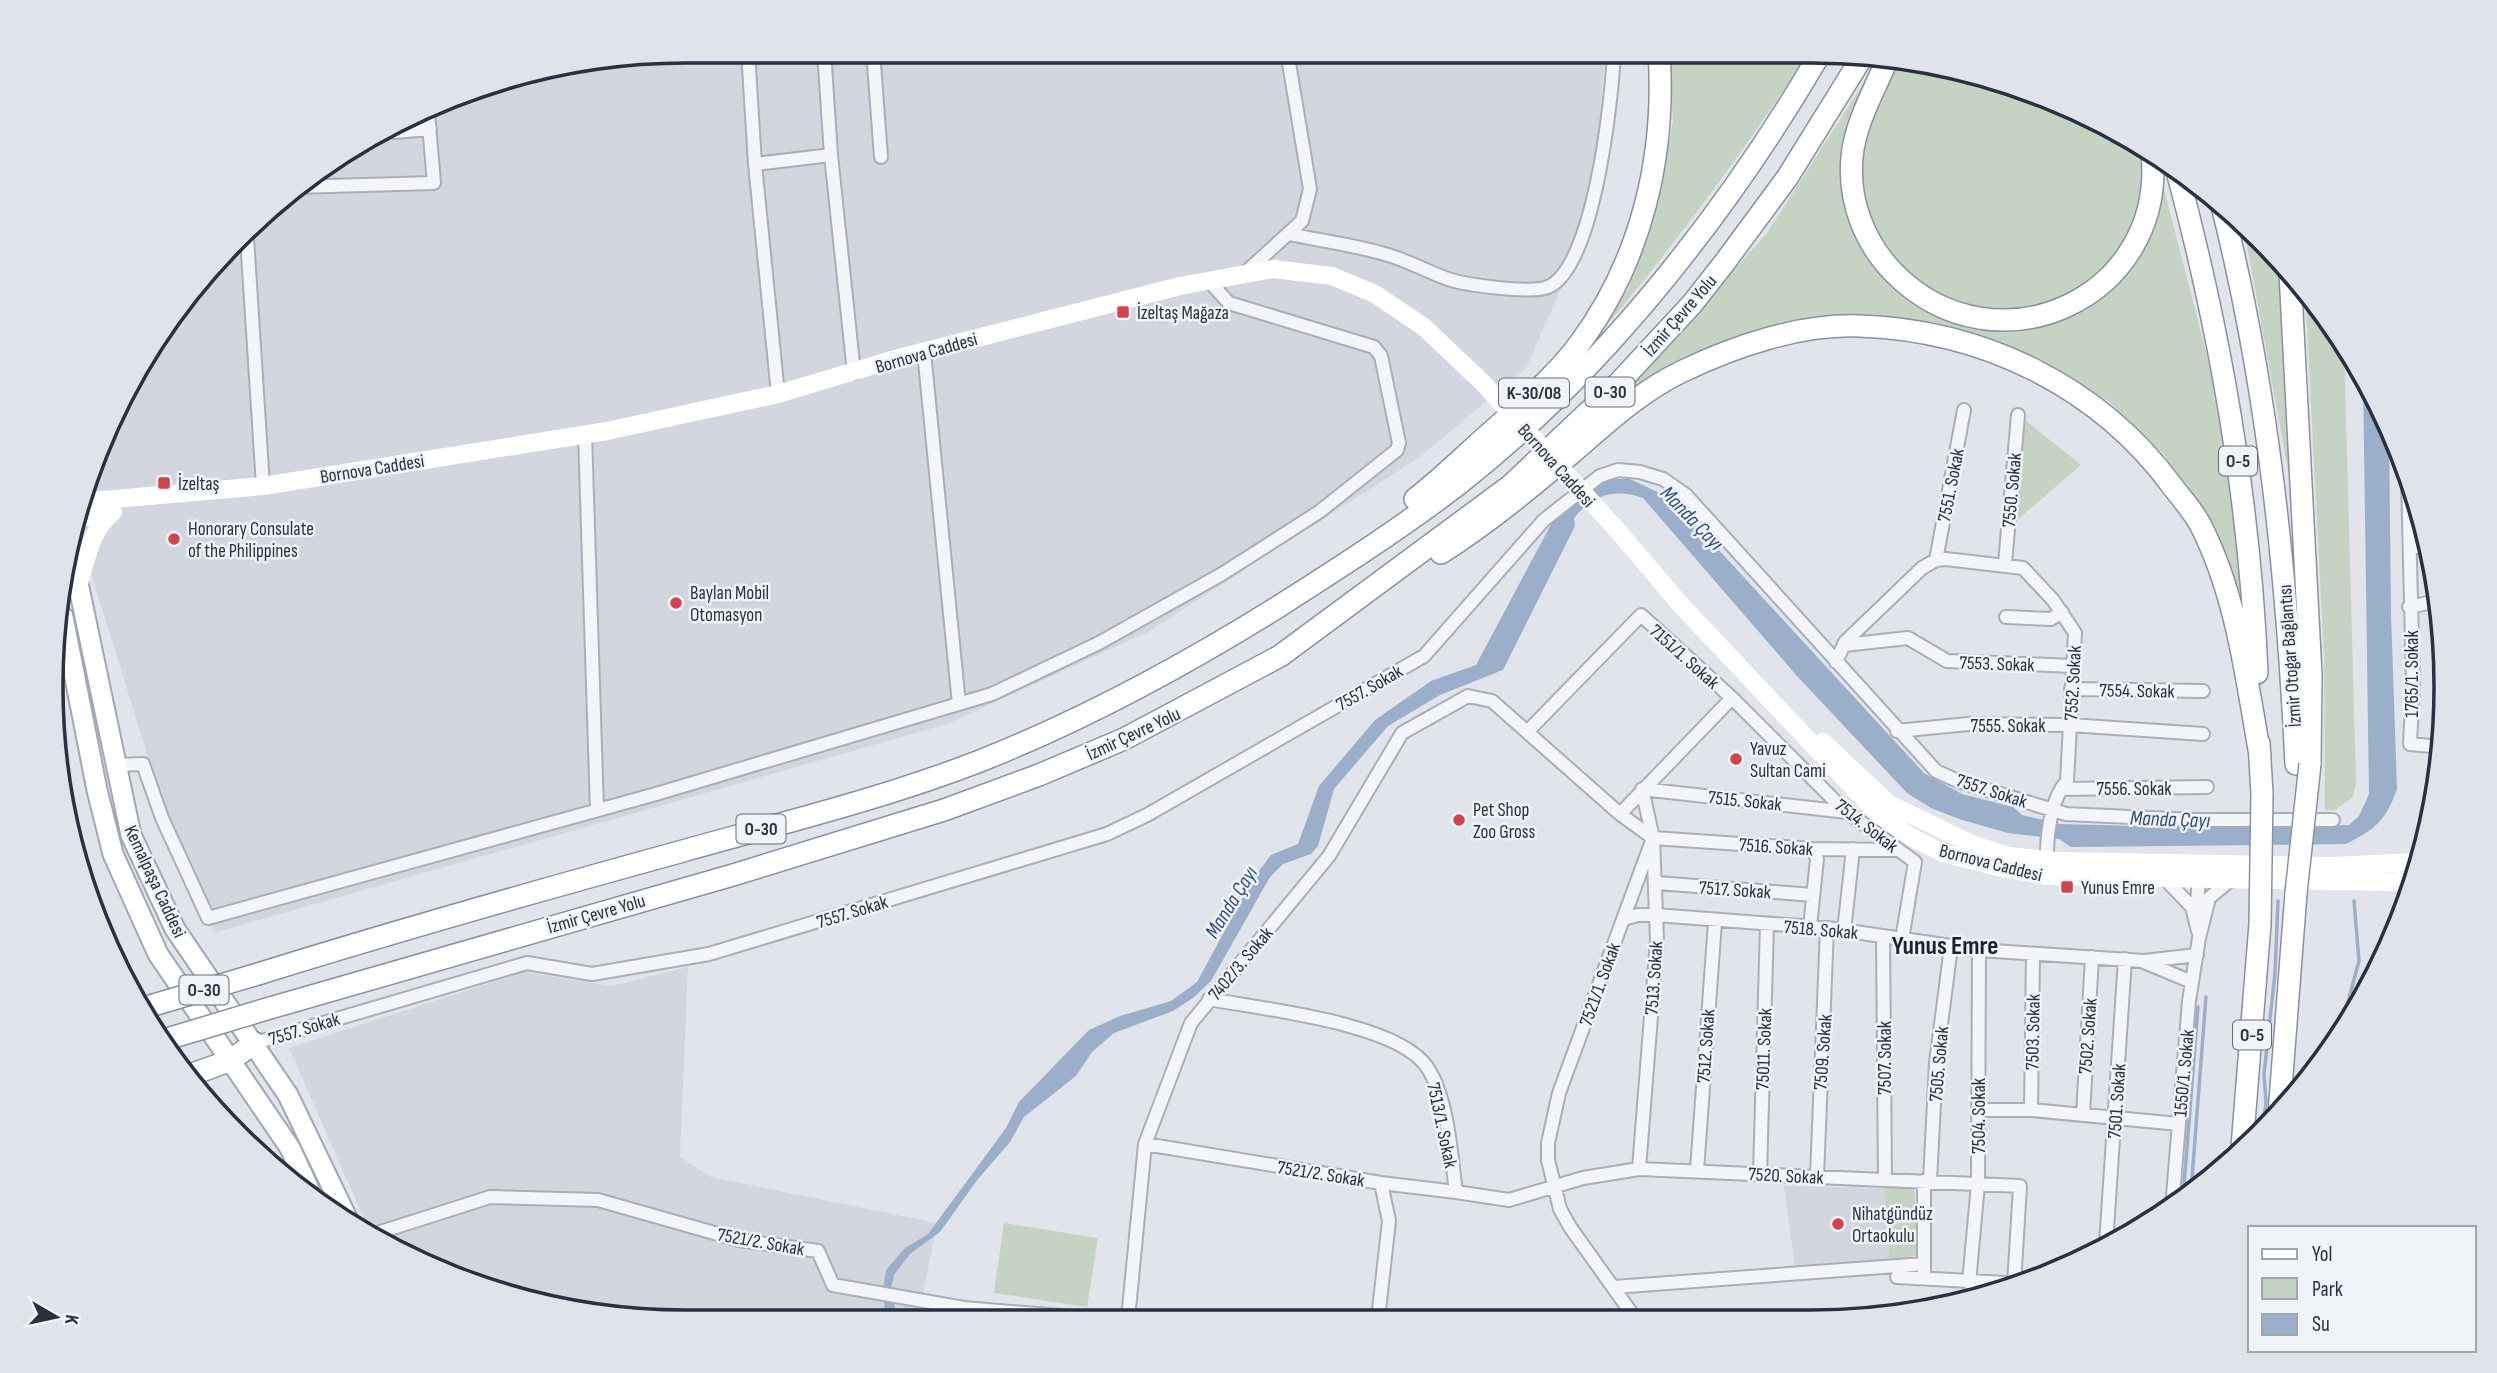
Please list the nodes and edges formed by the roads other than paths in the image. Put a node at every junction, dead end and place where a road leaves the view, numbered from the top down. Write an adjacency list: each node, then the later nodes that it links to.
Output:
1 (749, 63): 15 (street)
2 (825, 63): 13 (street)
3 (874, 63): 14 (street)
4 (1289, 63): 20 (street)
5 (1614, 63): 20 (street)
6 (1659, 63): 48 (highway, K-30/08)
7 (1814, 63): 48 (highway, İzmir Çevre Yolu / O-30)
8 (1857, 65): 51 (highway, İzmir Çevre Yolu / O-30)
9 (1884, 67): 16 (highway)
10 (429, 119): 11 (street)
11 (430, 129): 12 (street); 18 (street)
12 (403, 131)
13 (831, 155): 15 (street); 26 (street)
14 (881, 157)
15 (755, 164): 27 (street)
16 (2152, 165)
17 (2180, 185): 63 (highway, İzmir Otogar Bağlantısı / O-5)
18 (315, 186)
19 (2225, 221): 64 (highway, İzmir Otogar Bağlantısı / O-5)
20 (1289, 234): 22 (street)
21 (247, 245): 31 (street)
22 (1245, 273): 23 (main road, Bornova Caddesi); 78 (main road, Bornova Caddesi, bridge)
23 (1208, 280): 25 (main road, Bornova Caddesi); 57 (street)
24 (2291, 290): 64 (highway)
25 (924, 352): 26 (main road, Bornova Caddesi); 57 (street)
26 (854, 373): 27 (main road, Bornova Caddesi)
27 (778, 394): 30 (main road, Bornova Caddesi)
28 (1964, 410): 40 (street, 7551. Sokak)
29 (2018, 415): 41 (street, 7550. Sokak)
30 (584, 434): 31 (main road, Bornova Caddesi); 69 (street)
31 (263, 486): 33 (main road, Bornova Caddesi)
32 (93, 495): 33 (main road, Bornova Caddesi)
33 (137, 498): 34 (main road, Bornova Caddesi); 35 (main road)
34 (91, 501)
35 (113, 512): 37 (main road); 43 (main road)
36 (2410, 515): 38 (street, 1765/1. Sokak)
37 (86, 517)
38 (2410, 547): 39 (street); 45 (street, 1765/1. Sokak)
39 (2418, 547)
40 (1936, 560): 41 (street, 7552. Sokak); 50 (street)
41 (2005, 564): 46 (street, 7552. Sokak)
42 (75, 567): 43 (main road, Kemalpaşa Caddesi)
43 (79, 587): 65 (main road, Kemalpaşa Caddesi)
44 (2429, 603): 45 (street)
45 (2409, 607): 62 (street, 1765/1. Sokak)
46 (2062, 612): 47 (street); 53 (street, 7552. Sokak)
47 (2006, 617)
48 (1242, 629): 106 (highway, İzmir Çevre Yolu / O-30, bridge)
49 (65, 643): 109 (main road, Kemalpaşa Caddesi)
50 (1844, 645): 52 (street); 53 (street, 7553. Sokak)
51 (1280, 656): 63 (highway); 107 (highway, İzmir Çevre Yolu / O-30, bridge)
52 (1836, 662): 59 (street, 7557. Sokak); 108 (street, 7557. Sokak)
53 (2074, 666): 54 (street, 7552. Sokak)
54 (2071, 689): 55 (street, 7554. Sokak); 58 (street, 7552. Sokak)
55 (2203, 691)
56 (1732, 698): 60 (street, 7151/1. Sokak); 67 (street, 7151/1. Sokak); 71 (street, 7514. Sokak)
57 (958, 704): 69 (street)
58 (2070, 725): 59 (street, 7555. Sokak); 61 (street, 7555. Sokak); 68 (street, 7552. Sokak)
59 (1897, 731): 70 (street, 7557. Sokak)
60 (1527, 732): 72 (street); 105 (street, 7402/3. Sokak)
61 (2203, 734)
62 (2431, 746)
63 (2260, 755): 117 (highway, İzmir Otogar Bağlantısı / O-5, bridge)
64 (2303, 764): 83 (highway, İzmir Otogar Bağlantısı / O-5, bridge)
65 (116, 765): 69 (street); 108 (main road, Kemalpaşa Caddesi)
66 (2207, 788): 68 (street, 7556. Sokak)
67 (1642, 789): 71 (street, 7515. Sokak); 72 (street, 7151/1. Sokak); 74 (street, 7513. Sokak)
68 (2061, 789): 70 (street, 7552. Sokak)
69 (597, 810)
70 (2053, 811): 73 (street, 7557. Sokak); 78 (street, 7552. Sokak)
71 (1847, 812): 77 (street, 7514. Sokak)
72 (1620, 814): 74 (street)
73 (2333, 820)
74 (1653, 838): 75 (street, 7516. Sokak); 85 (street, 7513. Sokak); 89 (street, 7521/1. Sokak)
75 (1813, 849): 76 (street, 7516. Sokak); 86 (street)
76 (1853, 849): 77 (street, 7516. Sokak); 94 (street)
77 (1898, 850): 96 (street, 7514. Sokak)
78 (2048, 861): 80 (main road, Bornova Caddesi); 81 (main road, Bornova Caddesi)
79 (2408, 863): 83 (main road)
80 (2203, 871): 81 (main road, Bornova Caddesi); 82 (main road, Bornova Caddesi); 83 (main road, Bornova Caddesi); 88 (street, 1550/1. Sokak)
81 (2164, 878): 88 (street)
82 (2233, 878): 83 (main road, Bornova Caddesi); 88 (street, 1550/1. Sokak)
83 (2291, 879): 84 (main road); 111 (highway, İzmir Otogar Bağlantısı / O-5)
84 (2403, 880)
85 (1657, 883): 86 (street, 7517. Sokak); 87 (street, 7513. Sokak)
86 (1813, 895): 92 (street)
87 (1656, 915): 89 (street, 7518. Sokak); 90 (street, 7518. Sokak); 119 (street, 7513. Sokak)
88 (2200, 915): 100 (street, 1550/1. Sokak)
89 (1623, 919): 128 (street, 7521/1. Sokak)
90 (1715, 922): 91 (street, 7518. Sokak); 120 (street, 7512. Sokak)
91 (1767, 925): 92 (street, 7518. Sokak); 121 (street, 75011. Sokak)
92 (1810, 927): 93 (street, 7518. Sokak)
93 (1827, 928): 94 (street, 7518. Sokak); 122 (street, 7509. Sokak)
94 (1844, 931): 95 (street, 7518. Sokak)
95 (1883, 936): 96 (street, 7518. Sokak); 124 (street, 7507. Sokak)
96 (1902, 939): 97 (street, 7518. Sokak)
97 (1951, 947): 98 (street, 7518. Sokak); 125 (street, 7505. Sokak)
98 (1979, 950): 99 (street, 7518. Sokak); 112 (street, 7504. Sokak)
99 (2033, 954): 101 (street, 7518. Sokak); 113 (street, 7503. Sokak)
100 (2197, 955): 103 (street, 7518. Sokak); 104 (street, 1550/1. Sokak)
101 (2092, 957): 102 (street, 7518. Sokak); 114 (street, 7502. Sokak)
102 (2125, 959): 103 (street, 7518. Sokak); 115 (street, 7501. Sokak)
103 (2144, 961): 104 (street, 7518. Sokak)
104 (2192, 982): 116 (street, 1550/1. Sokak)
105 (1209, 999): 118 (street, 7402/3. Sokak); 129 (street, 7513/1. Sokak)
106 (152, 1006)
107 (171, 1038)
108 (255, 1043): 109 (highway); 131 (main road, Kemalpaşa Caddesi)
109 (229, 1061): 110 (highway); 123 (main road, Kemalpaşa Caddesi)
110 (197, 1072)
111 (2280, 1096)
112 (1978, 1110): 113 (street); 127 (street, 7504. Sokak)
113 (2031, 1110): 114 (street)
114 (2083, 1115): 115 (street)
115 (2116, 1118): 116 (street); 133 (street, 7501. Sokak)
116 (2179, 1124): 130 (street, 1550/1. Sokak)
117 (2243, 1135)
118 (1144, 1144): 126 (street, 7521/2. Sokak); 142 (street, 7402/3. Sokak)
119 (1639, 1169): 120 (street, 7520. Sokak); 128 (street, 7520. Sokak)
120 (1697, 1170): 121 (street, 7520. Sokak)
121 (1760, 1174): 122 (street, 7520. Sokak)
122 (1817, 1176): 124 (street, 7520. Sokak)
123 (304, 1179)
124 (1885, 1180): 125 (street, 7520. Sokak)
125 (1927, 1181): 127 (street, 7520. Sokak); 134 (street, 7505. Sokak)
126 (1381, 1183): 129 (street, 7521/2. Sokak); 143 (street)
127 (1978, 1184): 135 (street, 7520. Sokak); 138 (street, 7504. Sokak)
128 (1553, 1186): 129 (street, 7513/1. Sokak); 140 (street, 7521/1. Sokak)
129 (1456, 1192)
130 (2173, 1193)
131 (341, 1206)
132 (384, 1231): 141 (street, 7521/2. Sokak)
133 (2107, 1234)
134 (1924, 1264): 137 (street, 7505. Sokak); 140 (street)
135 (2019, 1274)
136 (1897, 1277): 137 (street)
137 (1924, 1279): 138 (street)
138 (1969, 1283): 139 (street)
139 (1990, 1283)
140 (1614, 1287): 144 (street, 7521/1. Sokak)
141 (986, 1310)
142 (1129, 1310)
143 (1379, 1310)
144 (1630, 1310)

